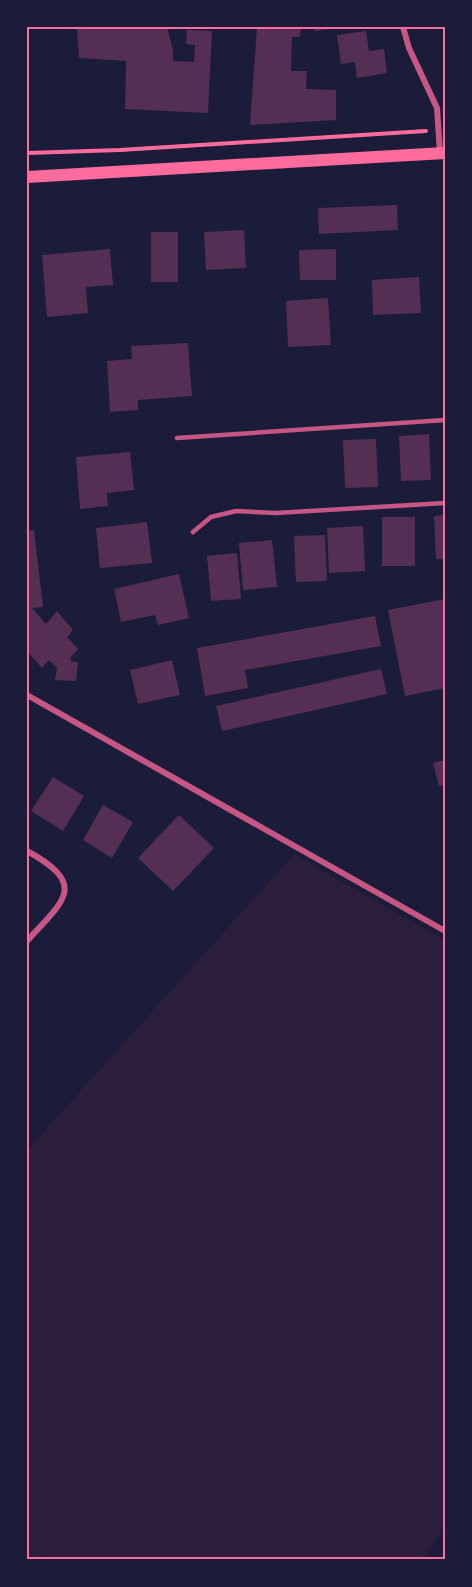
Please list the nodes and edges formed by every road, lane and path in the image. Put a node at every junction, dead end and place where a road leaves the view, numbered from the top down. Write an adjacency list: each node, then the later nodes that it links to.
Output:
1 (403, 27): 2 (street)
2 (439, 130): 3 (path); 4 (street)
3 (27, 153)
4 (442, 153): 5 (main road)
5 (27, 177)
6 (445, 420): 7 (lane)
7 (177, 438)
8 (445, 503): 9 (lane)
9 (193, 532)
10 (27, 695): 12 (street)
11 (27, 851): 13 (street)
12 (445, 931)
13 (27, 941)

